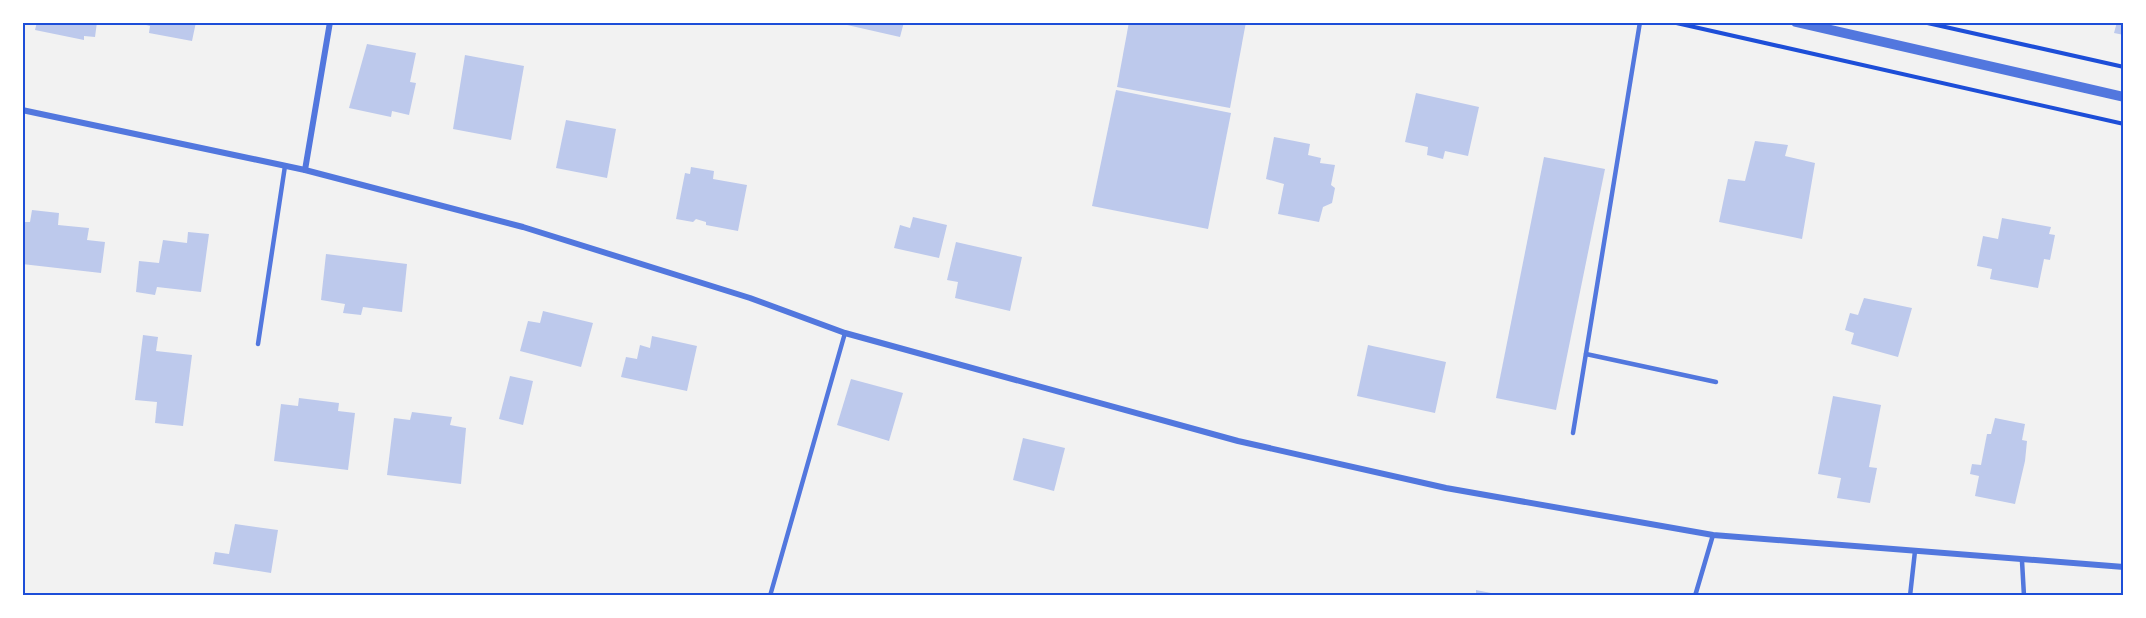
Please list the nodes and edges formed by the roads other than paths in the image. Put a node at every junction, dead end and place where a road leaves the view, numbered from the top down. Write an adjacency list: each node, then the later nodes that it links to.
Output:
1 (330, 22): 7 (street)
2 (1640, 22): 10 (lane)
3 (1796, 22): 4 (street)
4 (2124, 97)
5 (22, 110): 6 (street)
6 (285, 166): 7 (street); 9 (lane)
7 (305, 170): 8 (street)
8 (845, 333): 13 (street); 17 (lane)
9 (258, 344)
10 (1586, 354): 11 (lane); 12 (lane)
11 (1716, 382)
12 (1573, 433)
13 (1713, 535): 14 (street); 18 (lane)
14 (1915, 551): 15 (street); 19 (lane)
15 (2022, 561): 16 (street); 20 (lane)
16 (2124, 567)
17 (770, 596)
18 (1695, 596)
19 (1910, 596)
20 (2024, 596)

